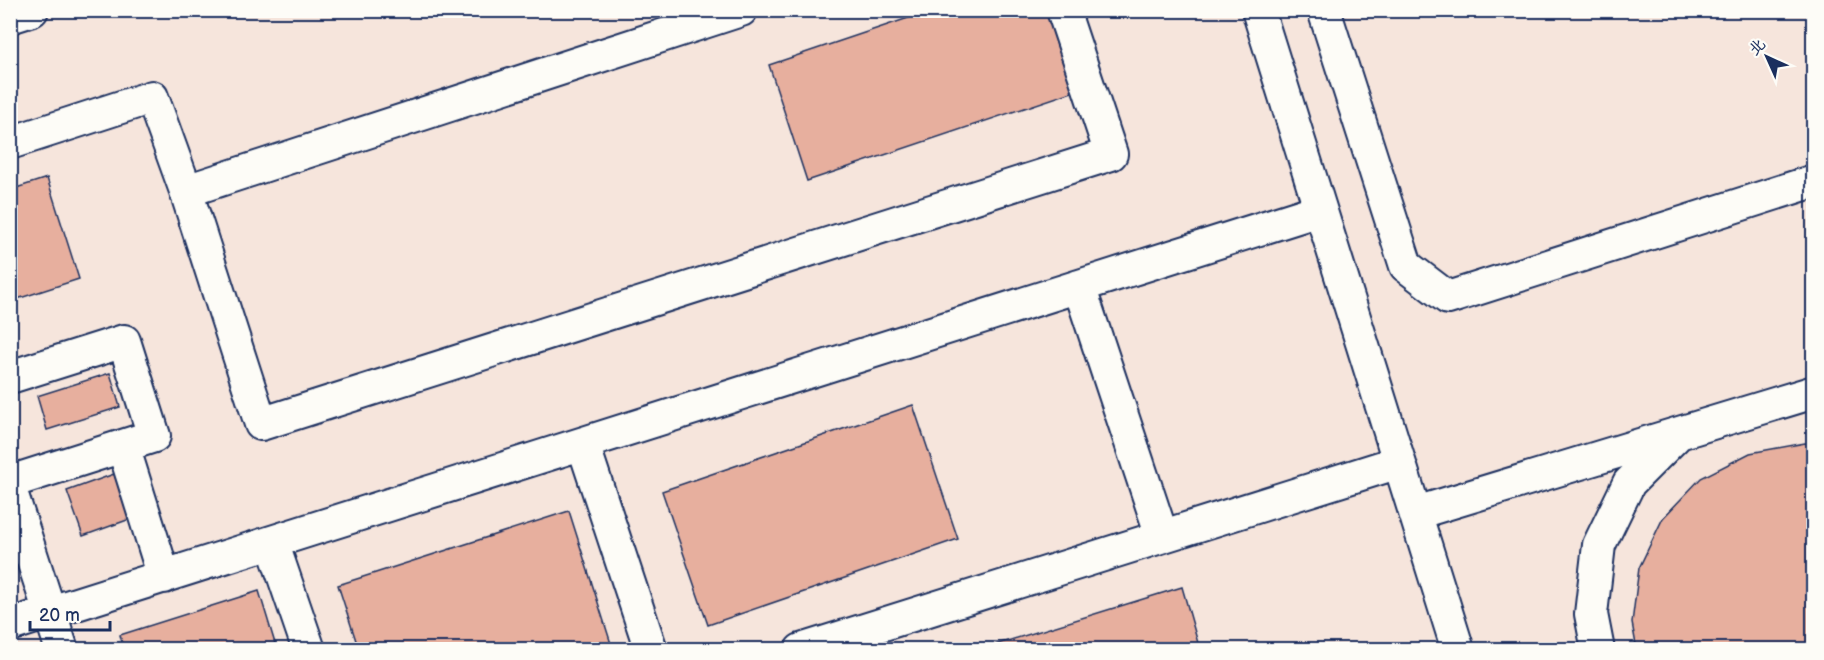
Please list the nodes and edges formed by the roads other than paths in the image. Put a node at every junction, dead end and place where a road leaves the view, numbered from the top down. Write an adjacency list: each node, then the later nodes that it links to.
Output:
1 (32, 10): 6 (lane)
2 (741, 10): 9 (lane)
3 (1063, 10): 9 (lane)
4 (1258, 10): 10 (lane)
5 (1324, 10): 8 (lane)
6 (10, 17)
7 (10, 143): 9 (lane)
8 (1814, 182)
9 (186, 191)
10 (1318, 210): 11 (lane); 17 (lane)
11 (1079, 286): 15 (lane); 21 (lane)
12 (10, 377): 16 (lane)
13 (1812, 394): 14 (lane)
14 (1678, 434): 20 (lane); 31 (lane)
15 (583, 444): 22 (lane); 28 (lane)
16 (123, 446): 18 (lane); 23 (lane)
17 (1399, 462): 20 (lane); 21 (lane)
18 (10, 482)
19 (10, 489): 24 (lane)
20 (1416, 513): 30 (lane)
21 (1162, 536): 29 (lane)
22 (272, 542): 23 (lane); 27 (lane)
23 (164, 577): 24 (lane)
24 (50, 613): 25 (lane); 26 (lane)
25 (10, 625)
26 (62, 650)
27 (309, 650)
28 (651, 650)
29 (801, 650)
30 (1458, 650)
31 (1598, 650)

